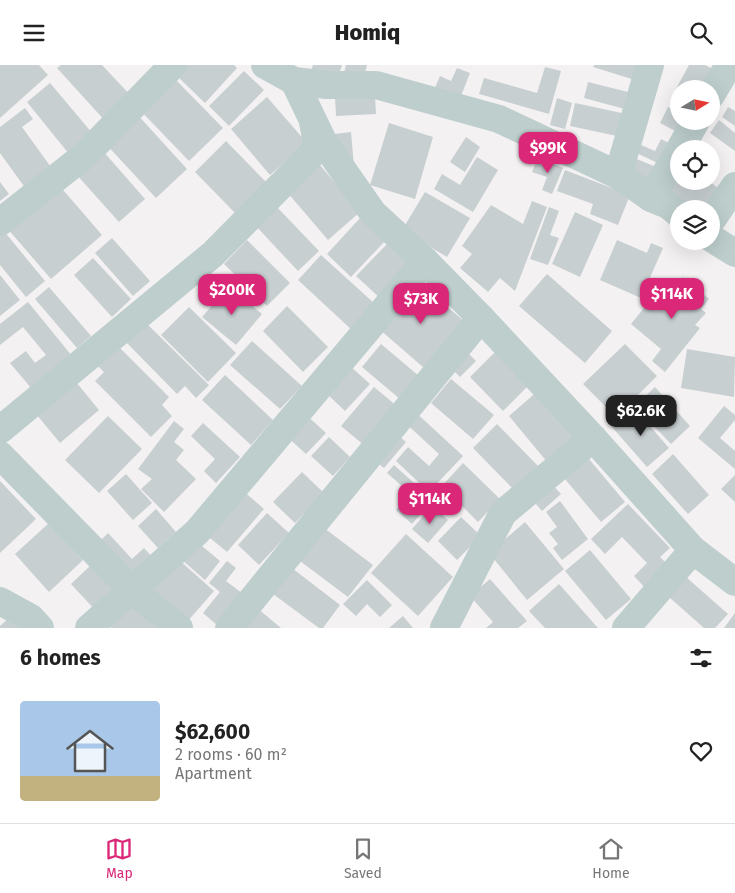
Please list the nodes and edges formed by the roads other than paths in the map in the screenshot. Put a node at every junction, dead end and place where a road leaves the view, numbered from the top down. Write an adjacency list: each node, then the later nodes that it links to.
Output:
1 (172, 65): 15 (street)
2 (265, 65): 7 (street)
3 (650, 65): 10 (street)
4 (729, 65): 6 (street)
5 (378, 75): 7 (street); 10 (street)
6 (720, 80)
7 (294, 81): 8 (street)
8 (312, 117): 18 (street); 20 (street)
9 (670, 165): 12 (street)
10 (618, 175): 12 (street)
11 (735, 186): 14 (street)
12 (651, 198): 13 (street)
13 (670, 207)
14 (720, 208)
15 (0, 222)
16 (720, 244): 17 (street)
17 (735, 253)
18 (425, 261): 19 (street); 25 (street)
19 (481, 319): 21 (street); 30 (street)
20 (0, 430)
21 (593, 438): 23 (street); 31 (street)
22 (0, 455): 25 (street)
23 (693, 550): 24 (street); 32 (street)
24 (735, 582)
25 (132, 590): 28 (street); 29 (street)
26 (0, 601): 27 (street)
27 (40, 628)
28 (89, 628)
29 (179, 628)
30 (229, 628)
31 (444, 628)
32 (626, 628)

